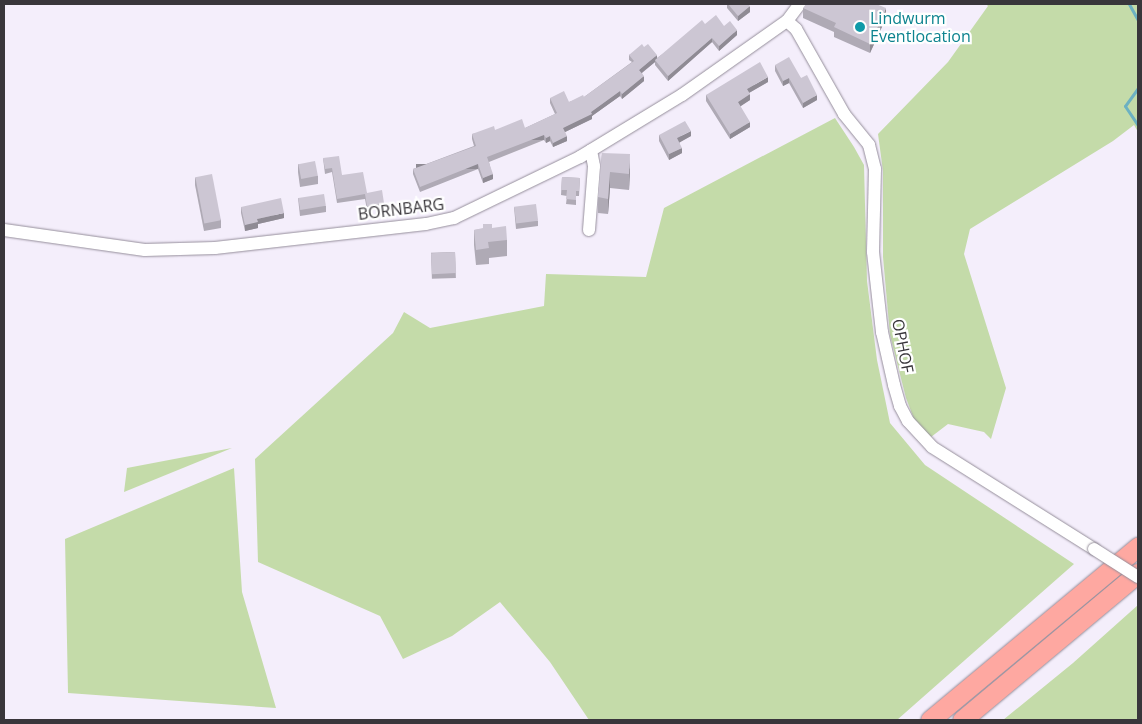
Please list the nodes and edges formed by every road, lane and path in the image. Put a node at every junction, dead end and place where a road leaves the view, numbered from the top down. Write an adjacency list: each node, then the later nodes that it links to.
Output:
1 (800, 4): 2 (street, BORNBARG)
2 (787, 21): 3 (street, BORNBARG); 8 (street, OPHOF, bridge)
3 (591, 150): 4 (street, BORNBARG); 5 (street)
4 (4, 230)
5 (589, 230)
6 (1138, 548): 9 (highway)
7 (1138, 573): 10 (highway)
8 (1138, 577)
9 (930, 720)
10 (962, 720)

